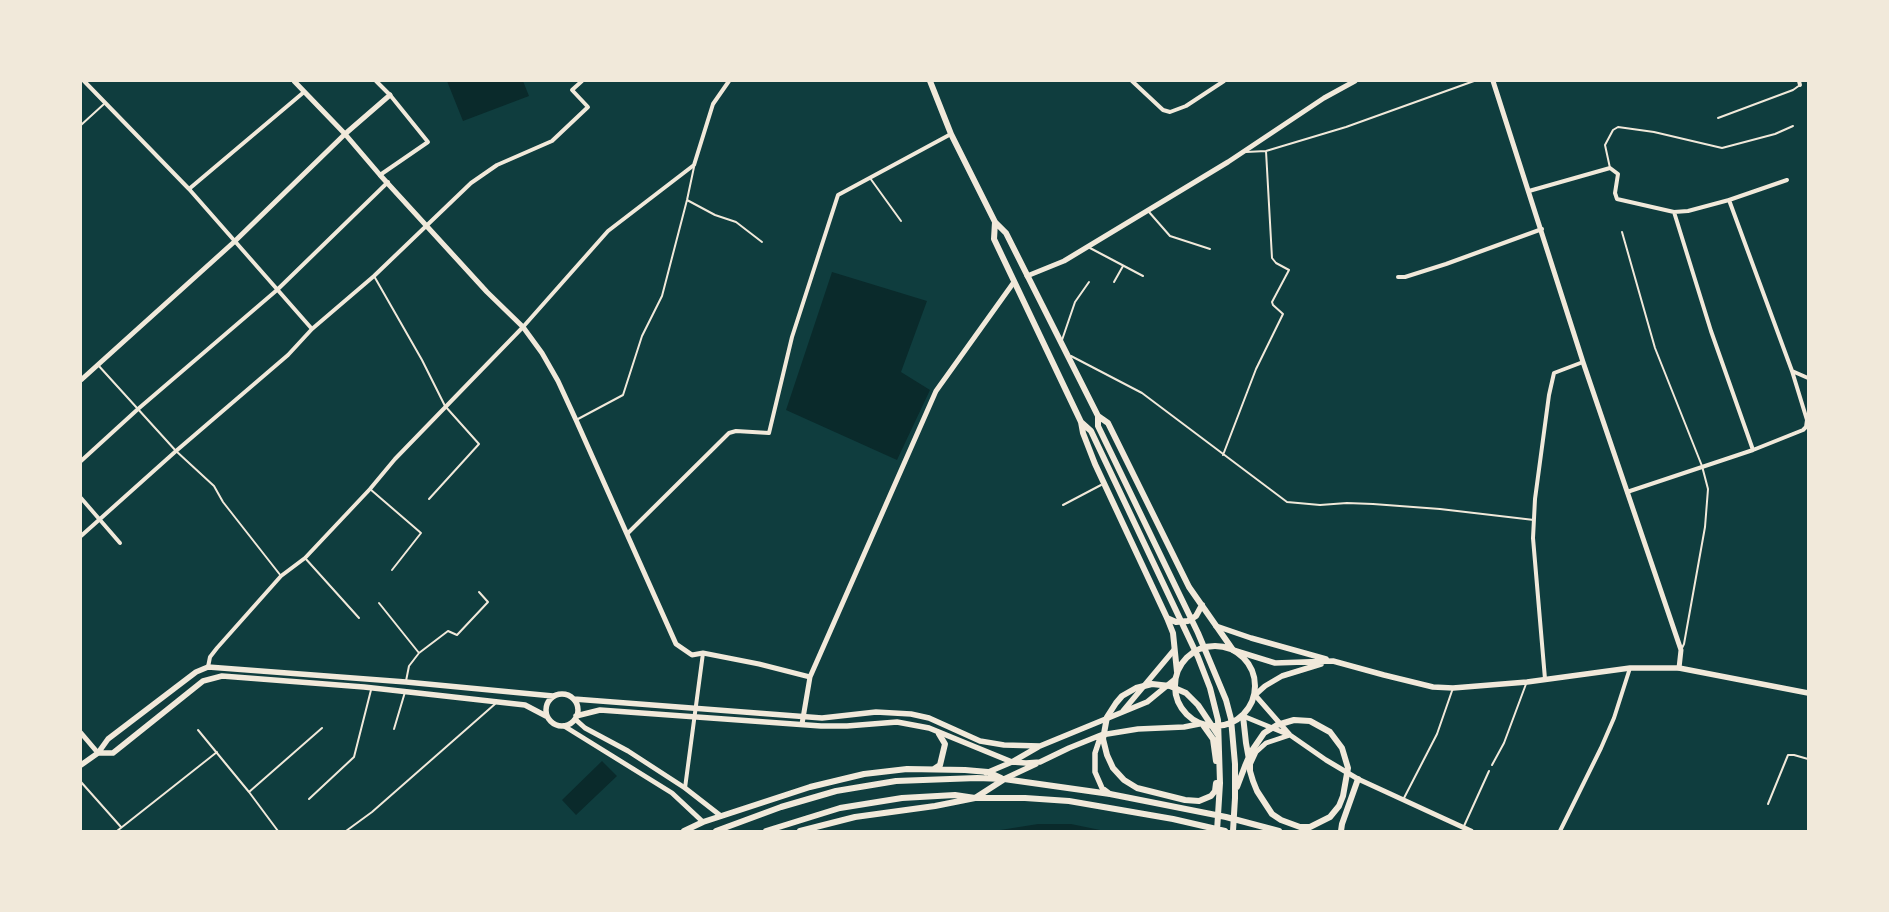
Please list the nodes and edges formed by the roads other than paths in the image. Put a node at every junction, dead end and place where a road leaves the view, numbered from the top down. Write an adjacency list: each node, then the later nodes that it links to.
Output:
1 (84, 81): 15 (street)
2 (294, 81): 13 (street)
3 (376, 81): 14 (street)
4 (582, 81): 37 (street)
5 (729, 81): 23 (street)
6 (930, 81): 20 (main road)
7 (1132, 81): 8 (street)
8 (1224, 81)
9 (1355, 81): 22 (street)
10 (1474, 81): 21 (lane)
11 (1493, 81): 30 (street)
12 (1800, 83): 16 (lane)
13 (304, 92): 19 (street); 29 (street)
14 (390, 95): 19 (street); 25 (street)
15 (104, 104): 17 (lane); 29 (street)
16 (1718, 118)
17 (81, 125)
18 (1793, 126): 24 (lane)
19 (345, 134): 25 (street); 40 (street)
20 (951, 134): 26 (street); 36 (main road)
21 (1266, 150): 22 (lane); 69 (lane)
22 (1241, 152): 33 (street)
23 (694, 165): 31 (lane); 53 (street)
24 (1610, 168): 30 (street); 34 (street)
25 (380, 175): 28 (street)
26 (870, 178): 35 (lane); 80 (street)
27 (1787, 180): 32 (street)
28 (388, 182): 37 (street); 52 (street)
29 (189, 189): 40 (street)
30 (1529, 192): 38 (street)
31 (687, 200): 41 (lane); 65 (lane)
32 (1729, 200): 34 (street); 59 (street)
33 (1148, 210): 42 (street); 43 (lane)
34 (1674, 212): 67 (street)
35 (902, 221)
36 (995, 222): 46 (main road); 49 (main road)
37 (427, 226): 45 (street); 53 (street)
38 (1542, 230): 48 (street); 57 (street)
39 (1622, 232): 71 (lane)
40 (234, 242): 52 (street); 58 (street)
41 (762, 242)
42 (1088, 247): 44 (lane); 46 (street)
43 (1210, 249)
44 (1123, 266): 47 (lane); 51 (lane)
45 (374, 276): 54 (street); 62 (lane)
46 (1027, 276): 55 (main road)
47 (1143, 276)
48 (1398, 277)
49 (1014, 282): 66 (main road); 102 (street)
50 (1089, 282): 55 (lane)
51 (1114, 282)
52 (277, 290): 54 (street); 63 (street)
53 (523, 327): 62 (street); 65 (street)
54 (312, 329): 68 (street)
55 (1061, 343): 56 (main road)
56 (1066, 354): 64 (main road); 69 (lane)
57 (1583, 362): 74 (street); 79 (street)
58 (98, 365): 61 (street); 63 (lane)
59 (1792, 371): 60 (street); 67 (street)
60 (1808, 378)
61 (81, 380)
62 (445, 406): 73 (street); 76 (lane)
63 (138, 410): 68 (lane); 70 (street)
64 (1098, 416): 88 (main road); 152 (main road)
65 (576, 420): 80 (street)
66 (1081, 422): 72 (main road); 134 (main road)
67 (1752, 450): 71 (street)
68 (176, 451): 78 (street); 85 (lane)
69 (1223, 455): 79 (lane)
70 (81, 461)
71 (1702, 466): 74 (street); 94 (lane)
72 (1104, 484): 77 (lane); 90 (main road)
73 (370, 489): 83 (street); 84 (lane)
74 (1627, 492): 94 (street)
75 (81, 498): 78 (street)
76 (429, 499)
77 (1063, 505)
78 (99, 519): 81 (street); 82 (street)
79 (1534, 520): 104 (street)
80 (627, 534): 96 (street)
81 (81, 536)
82 (120, 543)
83 (305, 558): 85 (street); 89 (lane)
84 (392, 570)
85 (281, 576): 98 (street)
86 (479, 592): 95 (lane)
87 (379, 603): 95 (lane)
88 (1202, 605): 90 (main road); 91 (main road)
89 (359, 618)
90 (1167, 618): 92 (main road)
91 (1216, 626): 93 (main road); 97 (main road)
92 (1174, 650): 101 (main road); 118 (main road)
93 (1233, 650): 97 (main road); 101 (main road); 111 (main road)
94 (1681, 650): 100 (street)
95 (419, 653): 105 (lane)
96 (703, 653): 102 (street); 116 (street)
97 (1332, 661): 108 (main road); 111 (main road)
98 (208, 667): 103 (main road); 105 (main road); 137 (main road)
99 (1630, 668): 100 (main road); 104 (main road); 176 (street)
100 (1679, 668): 110 (main road)
101 (1176, 676): 118 (main road); 125 (main road)
102 (810, 677): 121 (street)
103 (212, 678): 107 (main road); 137 (main road)
104 (1545, 679): 106 (main road)
105 (406, 682): 112 (main road)
106 (1527, 682): 108 (main road); 142 (lane)
107 (372, 688): 109 (main road); 156 (lane)
108 (1453, 688): 157 (lane)
109 (405, 692): 114 (main road); 128 (lane)
110 (1808, 693)
111 (1254, 695): 122 (main road); 133 (street)
112 (553, 696): 113 (main road); 119 (main road)
113 (574, 700): 115 (main road); 123 (main road)
114 (497, 702): 119 (main road); 165 (lane)
115 (602, 702): 116 (main road); 117 (main road)
116 (695, 708): 120 (street); 121 (main road)
117 (600, 710): 120 (main road); 123 (main road)
118 (1122, 713): 135 (main road)
119 (546, 716): 126 (main road)
120 (694, 716): 124 (main road); 151 (street)
121 (804, 716): 124 (street); 135 (main road)
122 (1243, 716): 125 (main road); 133 (street); 143 (main road)
123 (576, 718): 126 (main road); 151 (street)
124 (802, 724): 131 (main road)
125 (1201, 724): 132 (main road); 134 (main road)
126 (564, 726): 160 (street)
127 (322, 728): 153 (lane)
128 (394, 729)
129 (198, 730): 136 (lane)
130 (81, 733): 137 (street)
131 (939, 734): 139 (main road); 144 (main road)
132 (1101, 735): 140 (main road); 154 (main road)
133 (1290, 735): 143 (street); 149 (street)
134 (1218, 736): 170 (main road)
135 (1040, 746): 139 (main road)
136 (217, 752): 153 (lane); 161 (lane)
137 (98, 753): 141 (main road)
138 (1808, 759): 158 (lane)
139 (1012, 762): 140 (main road); 146 (main road)
140 (1040, 762): 148 (main road)
141 (81, 765)
142 (1492, 765)
143 (1250, 768): 152 (main road)
144 (934, 769): 146 (main road); 159 (main road)
145 (1489, 771): 162 (lane)
146 (988, 772): 147 (main road); 148 (main road)
147 (977, 778): 148 (main road); 167 (main road)
148 (1004, 779): 154 (main road); 155 (main road)
149 (1358, 779): 157 (street); 174 (main road)
150 (81, 782): 161 (lane)
151 (685, 788): 159 (street)
152 (1236, 790): 172 (main road)
153 (249, 792): 164 (lane)
154 (1110, 794): 173 (main road)
155 (975, 798): 168 (main road); 169 (main road); 171 (main road)
156 (309, 799)
157 (1403, 799): 162 (street)
158 (1768, 804)
159 (722, 816): 160 (main road)
160 (703, 822): 166 (main road)
161 (121, 827): 163 (lane)
162 (1464, 827): 175 (street)
163 (117, 831)
164 (278, 831)
165 (346, 831)
166 (684, 831)
167 (716, 831)
168 (766, 831)
169 (800, 831)
170 (1217, 831)
171 (1225, 831)
172 (1232, 831)
173 (1279, 831)
174 (1341, 831)
175 (1471, 831)
176 (1560, 831)

